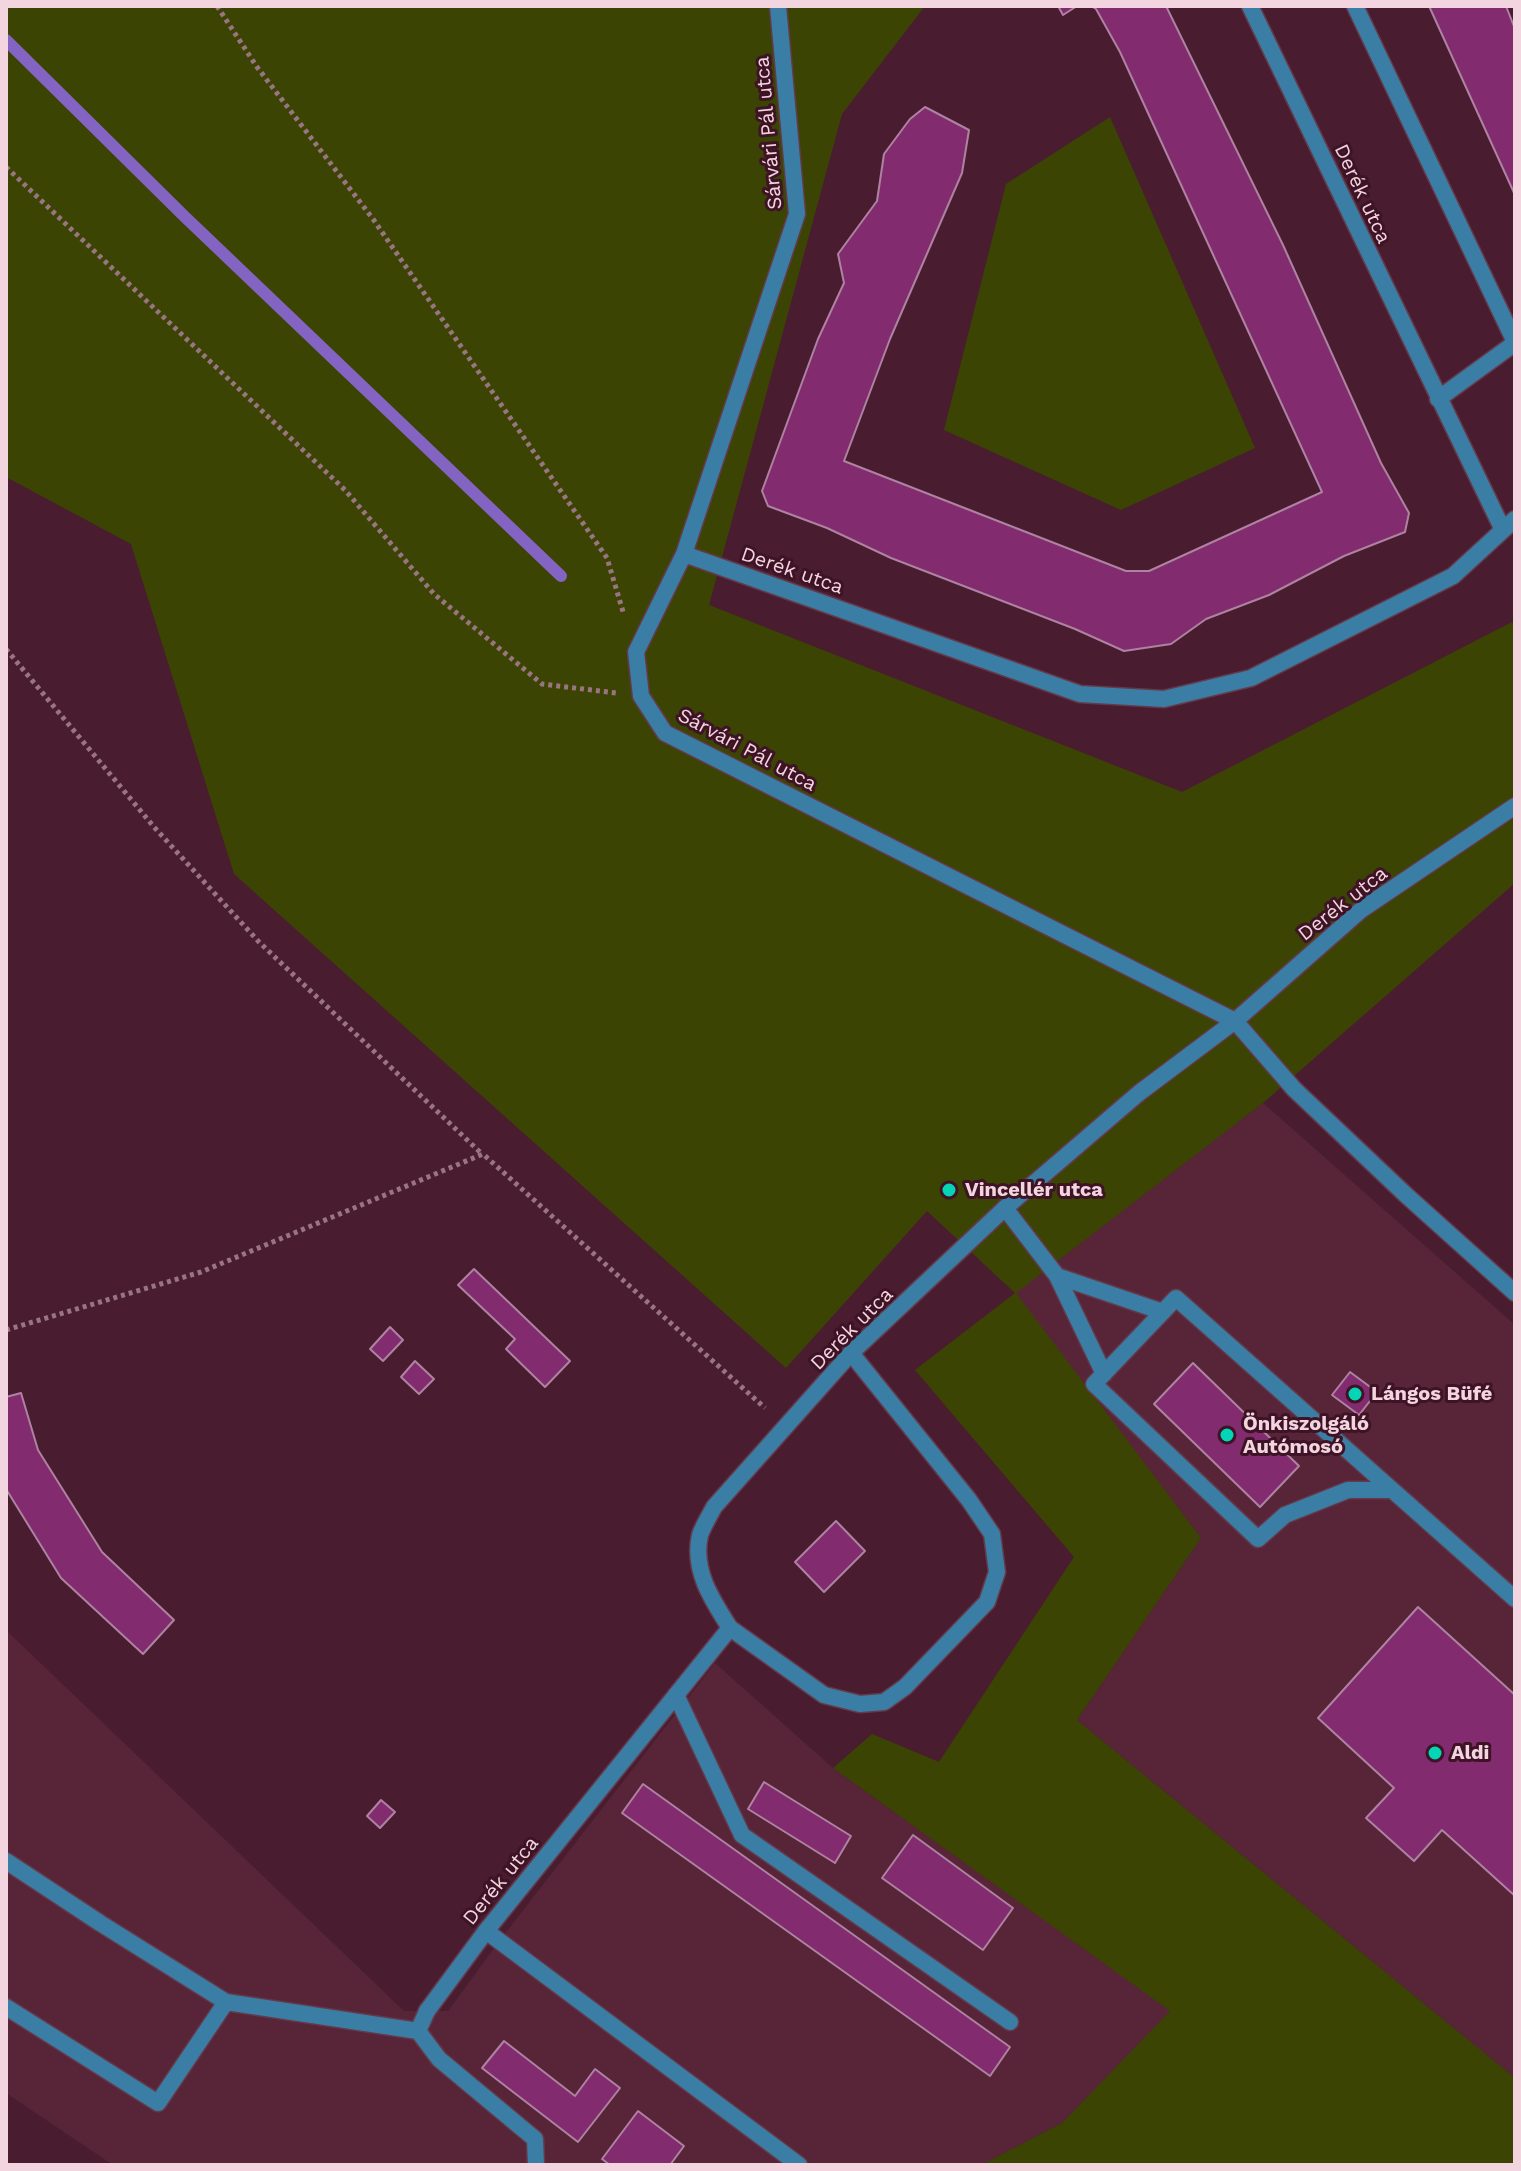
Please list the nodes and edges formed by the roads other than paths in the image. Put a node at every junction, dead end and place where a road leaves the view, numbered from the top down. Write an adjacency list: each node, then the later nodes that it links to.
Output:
1 (778, 6): 7 (street, Sárvári Pál utca)
2 (1250, 6): 5 (street, Derék utca)
3 (1355, 6): 4 (street)
4 (1515, 343): 5 (street)
5 (1438, 399): 6 (street, Derék utca)
6 (1509, 525): 7 (street, Derék utca)
7 (684, 554): 9 (street, Sárvári Pál utca)
8 (1515, 806): 9 (street, Derék utca)
9 (1235, 1021): 10 (street, Derék utca); 12 (street)
10 (1005, 1208): 11 (street); 14 (street, Derék utca)
11 (1057, 1276): 13 (street); 15 (street)
12 (1515, 1293)
13 (1163, 1312): 15 (street); 16 (street)
14 (851, 1353): 18 (street, Derék utca); 18 (street)
15 (1104, 1374): 16 (street)
16 (1391, 1490): 17 (street)
17 (1515, 1599)
18 (730, 1628): 19 (street, Derék utca)
19 (676, 1695): 21 (street, Derék utca); 24 (street)
20 (6, 1861): 22 (street)
21 (486, 1931): 25 (street, Derék utca); 27 (street)
22 (226, 2002): 23 (street); 25 (street)
23 (6, 2007)
24 (1010, 2022)
25 (418, 2031): 26 (street)
26 (536, 2165)
27 (799, 2165)

